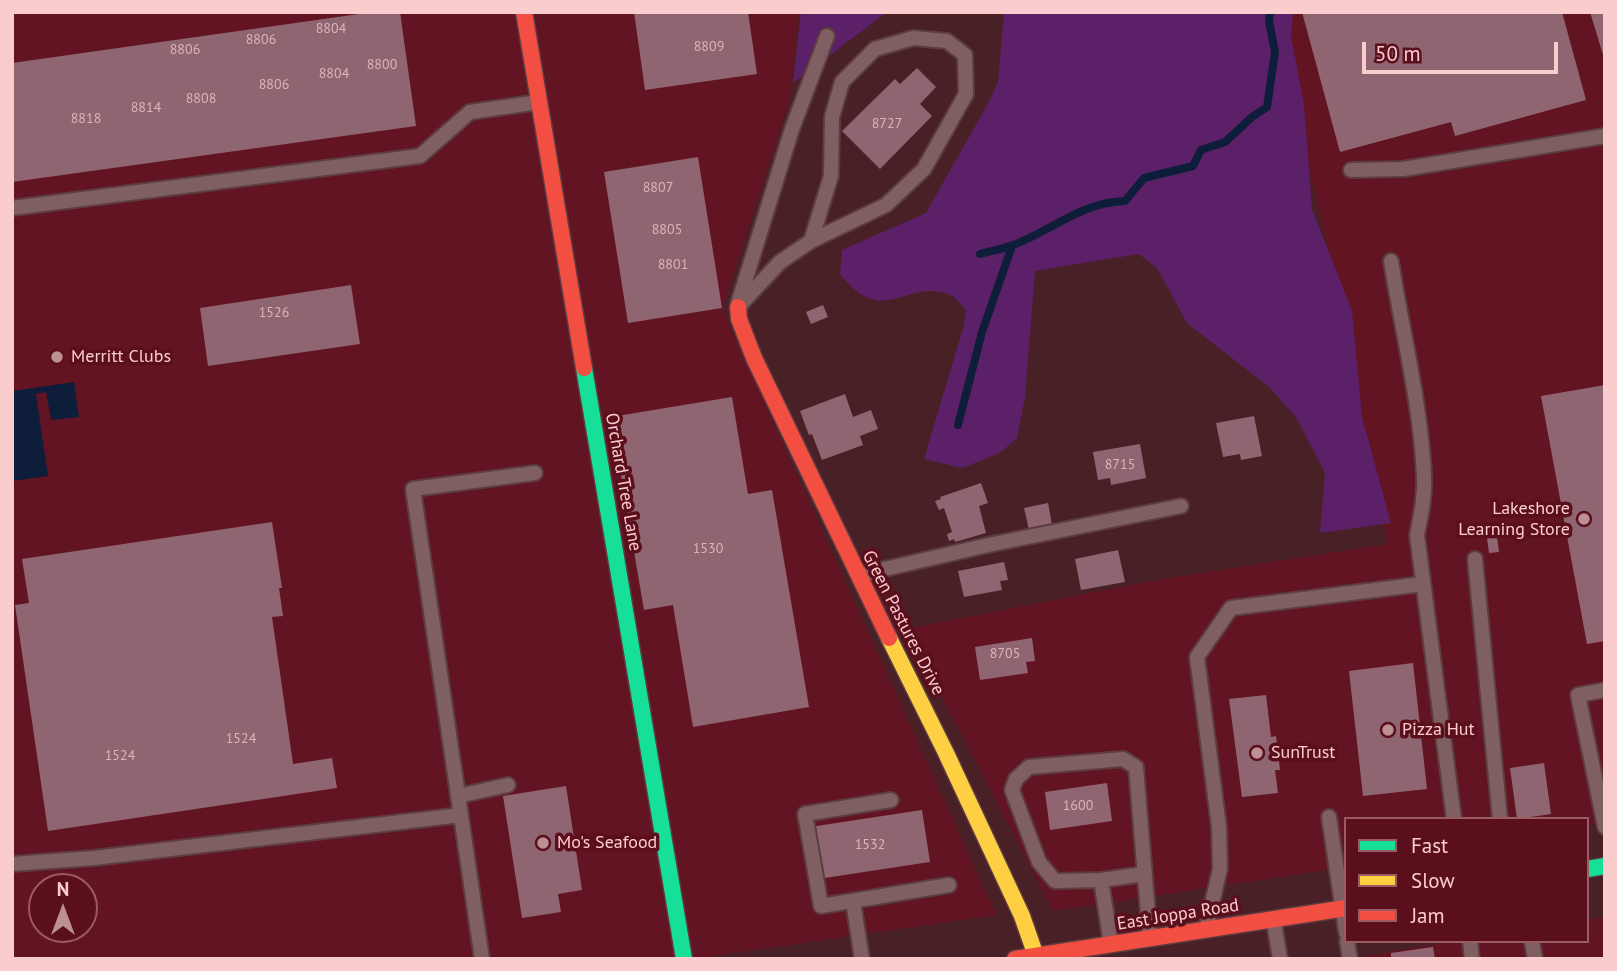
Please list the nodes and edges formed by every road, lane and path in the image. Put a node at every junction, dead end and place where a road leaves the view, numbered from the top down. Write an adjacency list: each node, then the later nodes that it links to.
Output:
1 (524, 12): 3 (street, Orchard Tree Lane)
2 (827, 36): 9 (lane)
3 (539, 102): 6 (lane); 36 (street, Orchard Tree Lane)
4 (1605, 136): 5 (lane)
5 (1351, 170)
6 (12, 208)
7 (811, 241): 7 (lane); 9 (lane)
8 (1391, 261): 14 (lane)
9 (738, 307): 13 (street, Green Pastures Drive)
10 (536, 473): 17 (lane)
11 (1181, 506): 13 (lane)
12 (1475, 559): 22 (lane)
13 (858, 576): 34 (street, Green Pastures Drive)
14 (1423, 584): 21 (lane); 31 (lane)
15 (1605, 690): 23 (lane)
16 (508, 785): 17 (lane)
17 (458, 796): 19 (lane)
18 (891, 800): 28 (lane)
19 (461, 815): 24 (lane); 35 (lane)
20 (1329, 817): 29 (lane)
21 (1454, 817)
22 (1500, 817)
23 (1605, 827)
24 (12, 864)
25 (1144, 874): 26 (lane); 26 (lane); 32 (lane)
26 (1101, 880): 33 (lane)
27 (949, 885): 28 (lane)
28 (853, 901): 37 (lane)
29 (1344, 909): 30 (street, East Joppa Road)
30 (1274, 919): 31 (street, East Joppa Road); 39 (lane)
31 (1205, 930): 32 (street, East Joppa Road)
32 (1151, 938): 33 (street, East Joppa Road)
33 (1112, 952): 34 (street, East Joppa Road)
34 (1036, 957): 38 (street, East Joppa Road)
35 (482, 959)
36 (684, 959)
37 (862, 959)
38 (1015, 959)
39 (1280, 959)

